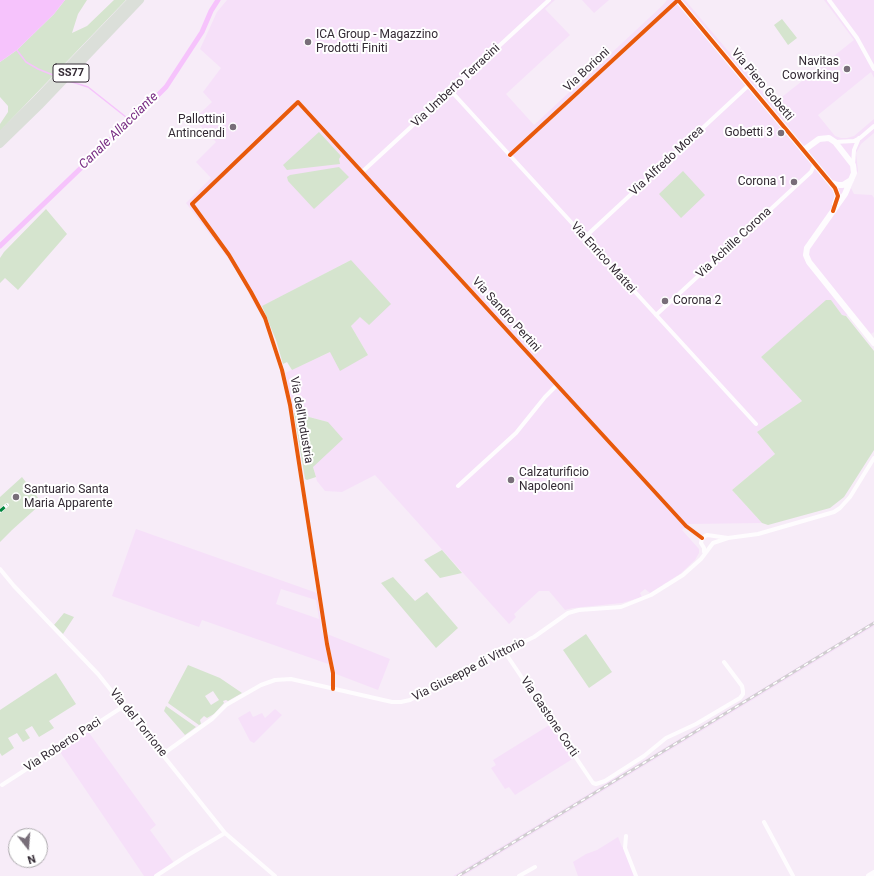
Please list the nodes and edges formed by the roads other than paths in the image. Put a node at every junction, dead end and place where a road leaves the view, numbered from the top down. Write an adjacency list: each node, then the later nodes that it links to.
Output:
1 (132, 0): 11 (highway, SS77)
2 (140, 0): 14 (highway, SS77)
3 (549, 0): 8 (street, Via Umberto Terracini)
4 (678, 0): 7 (street, Via Piero Gobetti); 16 (street, Via Borioni)
5 (830, 0): 6 (street)
6 (874, 69)
7 (749, 85): 15 (street, Via Piero Gobetti); 25 (street, Via Alfredo Morea)
8 (451, 91): 16 (street, Via Enrico Mattei); 20 (street, Via Umberto Terracini)
9 (298, 102): 20 (street, Via Sandro Pertini); 44 (street, Via dell'Industria)
10 (874, 126): 12 (street)
11 (0, 136)
12 (860, 138): 13 (street); 18 (street)
13 (835, 142): 15 (street); 18 (street)
14 (0, 144)
15 (804, 150): 17 (street, Via Piero Gobetti)
16 (510, 155): 25 (street, Via Enrico Mattei)
17 (815, 163): 19 (street, Via Piero Gobetti); 21 (street, Via Achille Corona)
18 (853, 165): 22 (street)
19 (820, 169): 21 (street, Via Achille Corona); 23 (street, Via Piero Gobetti)
20 (362, 172): 28 (street, Via Sandro Pertini)
21 (811, 172): 26 (street, Via Achille Corona)
22 (851, 180): 23 (street); 24 (street)
23 (830, 182): 24 (street, Via Piero Gobetti)
24 (833, 211): 27 (street)
25 (585, 237): 26 (street, Via Enrico Mattei)
26 (656, 315): 29 (street, Via Enrico Mattei)
27 (873, 341)
28 (557, 385): 31 (street); 35 (street, Via Sandro Pertini)
29 (756, 424)
30 (874, 458): 36 (street, Via Giuseppe di Vittorio)
31 (458, 486)
32 (6, 505): 33 (street)
33 (0, 511)
34 (710, 536): 35 (street, Via Giuseppe di Vittorio); 36 (street, Via Giuseppe di Vittorio); 37 (street)
35 (702, 538): 38 (street)
36 (728, 538): 37 (street, Via Giuseppe di Vittorio)
37 (713, 543): 39 (street, Via Giuseppe di Vittorio)
38 (703, 546): 39 (street); 40 (street)
39 (709, 547): 40 (street, Via Giuseppe di Vittorio)
40 (704, 554): 42 (street, Via Giuseppe di Vittorio)
41 (0, 569): 45 (street, Via del Torrione)
42 (504, 651): 43 (street, Via Gastone Corti); 44 (street, Via Giuseppe di Vittorio)
43 (724, 662)
44 (332, 689): 46 (street, Via Giuseppe di Vittorio)
45 (124, 706): 46 (street, Via del Torrione); 47 (street, Via Roberto Paci)
46 (163, 754): 49 (street, Via del Torrione)
47 (2, 785)
48 (764, 822): 57 (street)
49 (225, 833): 53 (street); 54 (street, Via del Torrione)
50 (626, 836): 56 (street)
51 (535, 867): 55 (street)
52 (874, 873): 58 (street)
53 (156, 876)
54 (276, 876)
55 (519, 876)
56 (636, 876)
57 (793, 876)
58 (869, 876)

